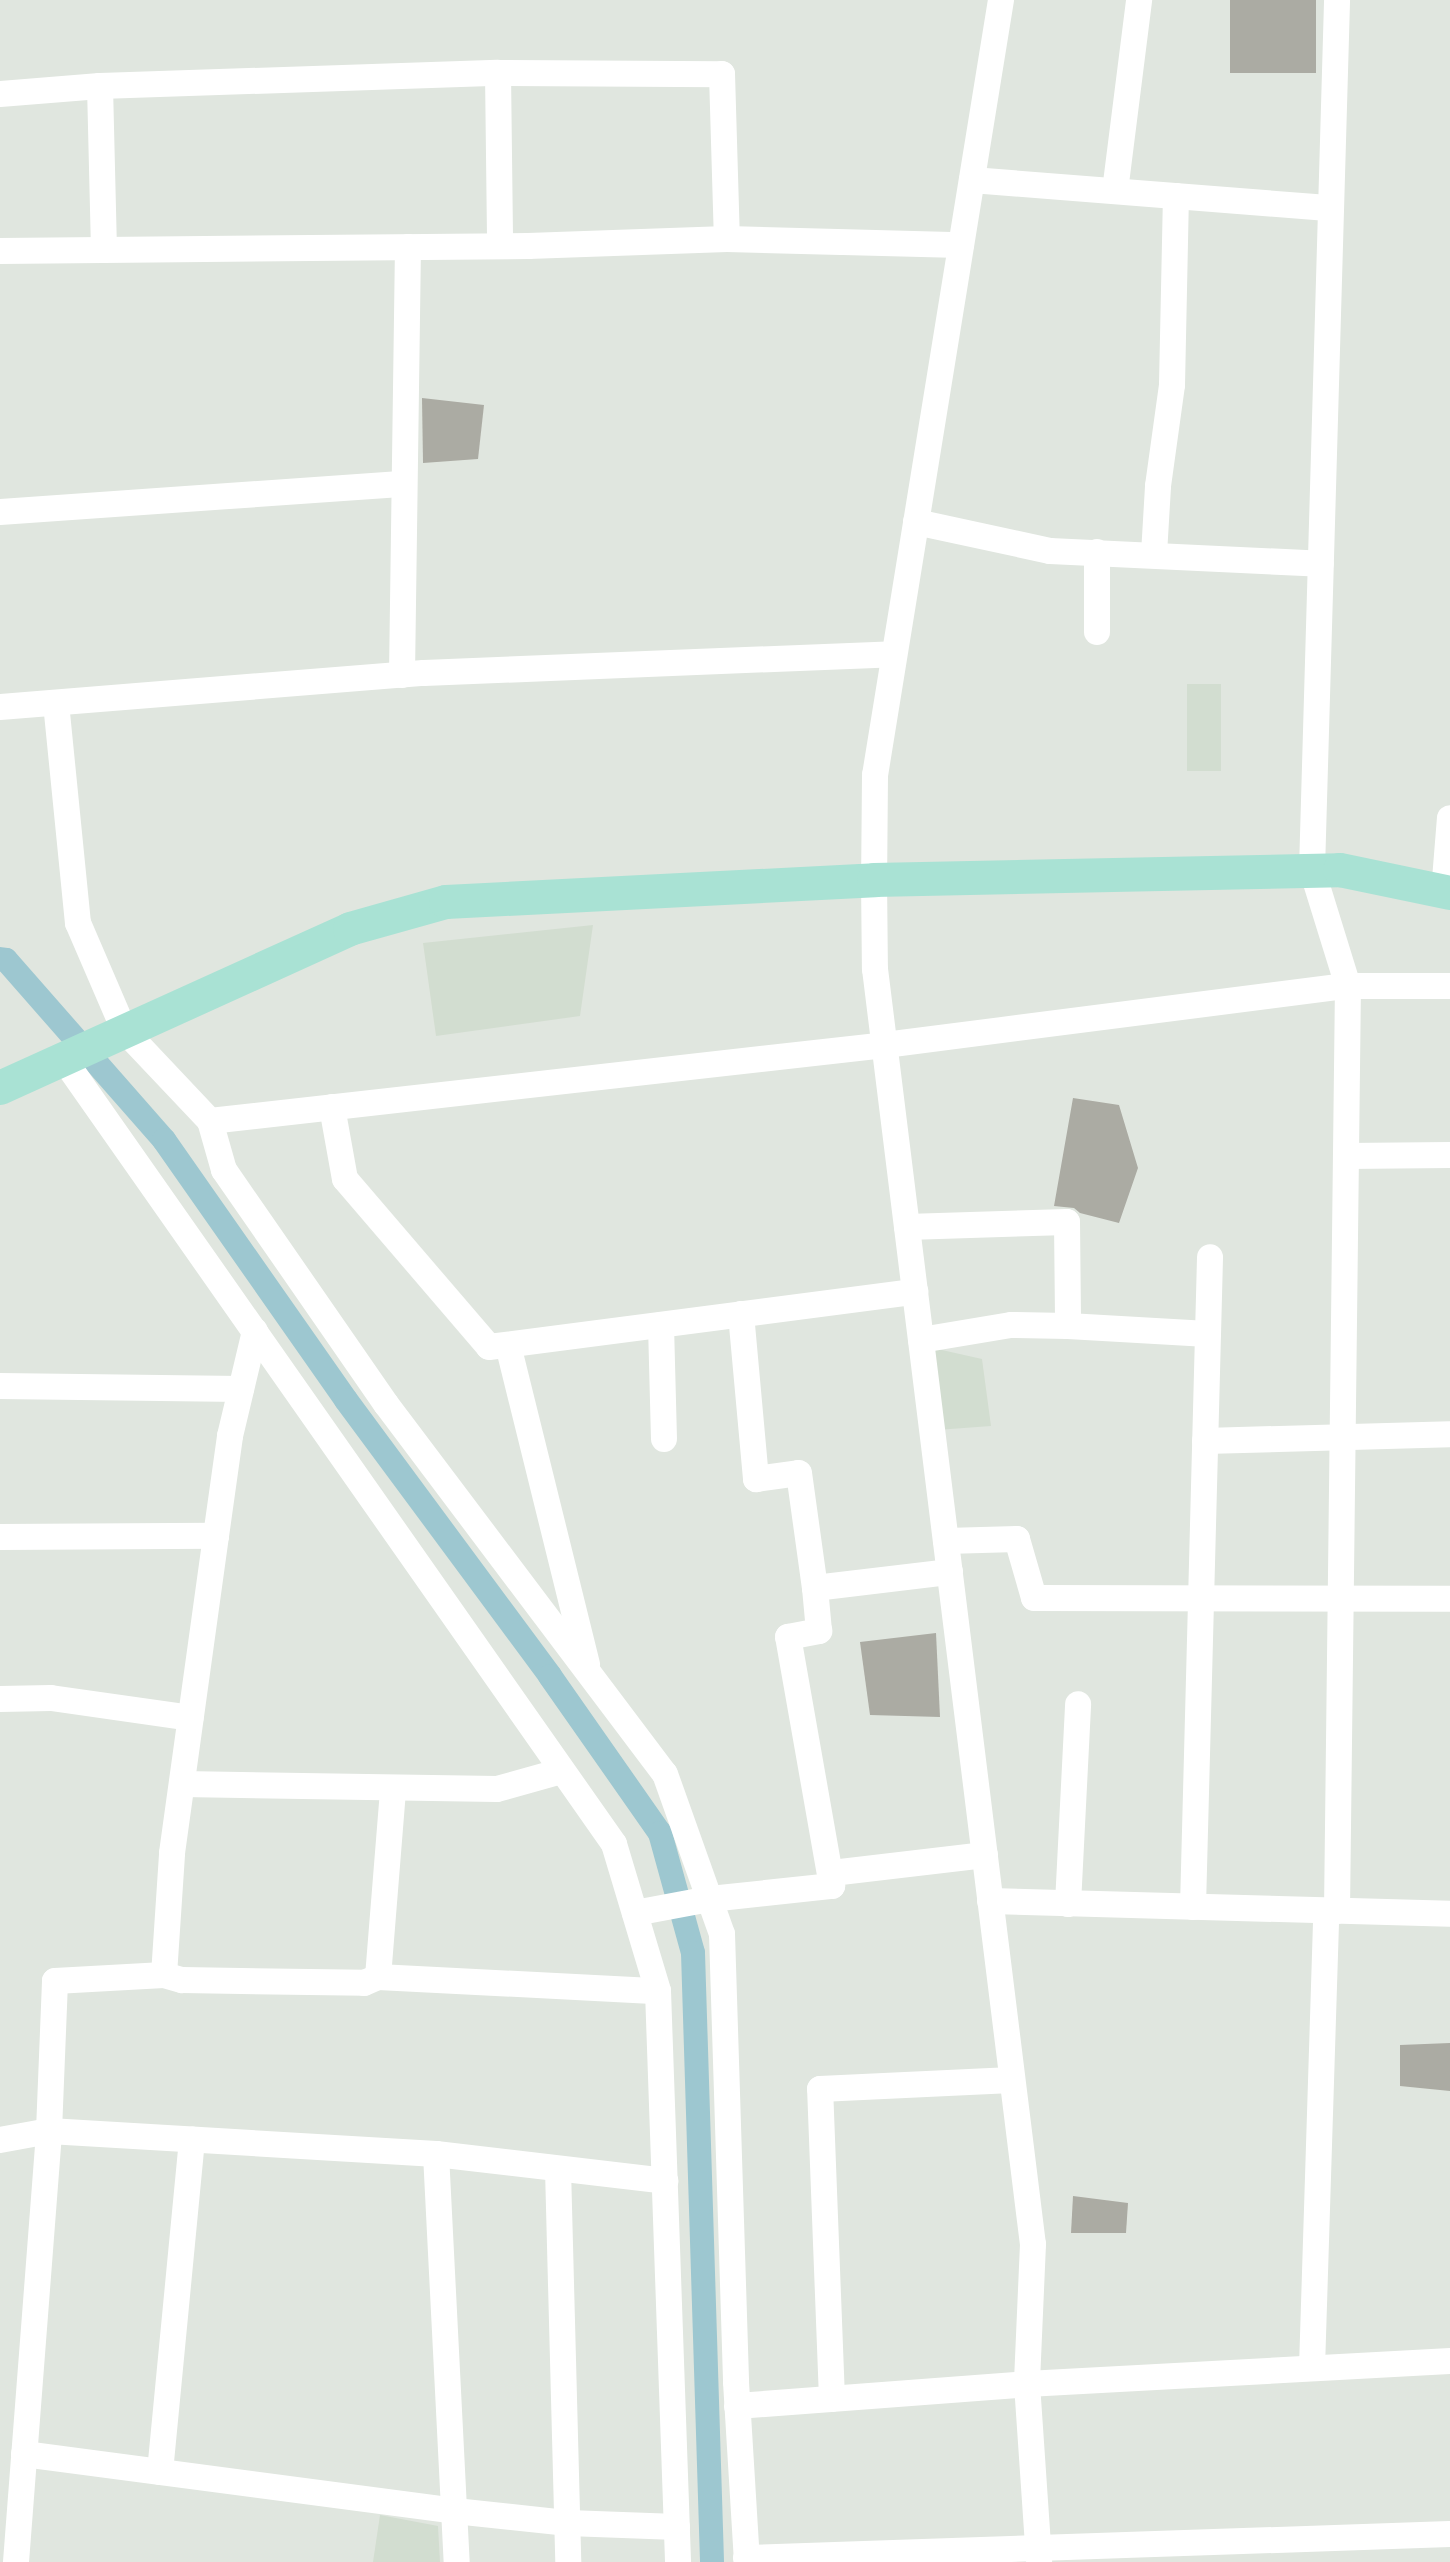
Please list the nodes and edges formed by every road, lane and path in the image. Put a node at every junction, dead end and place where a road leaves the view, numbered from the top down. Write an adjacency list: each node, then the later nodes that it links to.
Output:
1 (1001, 0): 7 (street)
2 (1139, 0): 8 (street)
3 (1337, 0): 10 (street)
4 (498, 73): 5 (street); 11 (street); 13 (street)
5 (100, 86): 6 (street); 15 (street)
6 (0, 94)
7 (972, 180): 8 (street); 12 (street)
8 (1115, 191): 9 (street)
9 (1176, 196): 10 (street); 21 (street)
10 (1331, 208): 22 (street)
11 (727, 239): 12 (street); 13 (street)
12 (961, 245): 19 (street)
13 (500, 246): 14 (street)
14 (408, 247): 15 (street); 17 (street)
15 (104, 250): 16 (street)
16 (0, 251)
17 (404, 484): 18 (street); 25 (street)
18 (0, 512)
19 (916, 522): 20 (street); 24 (street)
20 (1097, 552): 21 (street); 23 (street)
21 (1154, 554): 22 (street)
22 (1321, 564): 29 (street)
23 (1097, 632)
24 (894, 654): 25 (street); 30 (street)
25 (402, 675): 26 (street)
26 (56, 703): 27 (street); 34 (street)
27 (0, 707)
28 (1450, 818): 31 (street)
29 (1312, 870): 30 (main road); 31 (main road); 32 (street)
30 (874, 880): 34 (main road); 35 (street)
31 (1447, 892)
32 (1348, 986): 33 (street); 35 (street); 41 (street)
33 (1450, 986)
34 (124, 1030): 36 (main road); 39 (street)
35 (885, 1045): 38 (street); 42 (street)
36 (62, 1057): 37 (main road); 48 (street)
37 (0, 1088)
38 (332, 1107): 39 (street); 51 (street)
39 (210, 1121): 66 (street)
40 (1450, 1155): 41 (street)
41 (1346, 1156): 55 (street)
42 (907, 1227): 44 (street); 47 (street)
43 (1210, 1257): 49 (street)
44 (915, 1292): 45 (street); 50 (street)
45 (741, 1314): 46 (street); 62 (street)
46 (661, 1325): 51 (street); 56 (street)
47 (1068, 1326): 49 (street); 50 (street)
48 (255, 1331): 53 (street); 70 (street)
49 (1208, 1334): 57 (street)
50 (921, 1340): 60 (street)
51 (508, 1345): 66 (street)
52 (0, 1386): 53 (street)
53 (241, 1389): 58 (street)
54 (1450, 1434): 55 (street)
55 (1342, 1438): 57 (street); 63 (street)
56 (664, 1439)
57 (1205, 1441): 64 (street)
58 (216, 1536): 59 (street); 69 (street)
59 (0, 1537)
60 (946, 1541): 61 (street); 64 (street)
61 (950, 1572): 62 (street); 73 (street)
62 (815, 1588): 74 (street)
63 (1341, 1596): 64 (street); 65 (street); 79 (street)
64 (1201, 1597): 78 (street)
65 (1450, 1599)
66 (589, 1674): 75 (street)
67 (0, 1699): 69 (street)
68 (1078, 1704): 77 (street)
69 (191, 1718): 71 (street)
70 (562, 1771): 72 (street); 80 (street)
71 (182, 1784): 72 (street); 82 (street)
72 (393, 1789): 83 (street)
73 (985, 1855): 74 (street); 76 (street)
74 (832, 1873): 75 (street)
75 (710, 1899): 80 (street); 96 (street)
76 (990, 1901): 77 (street); 85 (street)
77 (1068, 1904): 78 (street)
78 (1193, 1907): 79 (street)
79 (1331, 1911): 81 (street); 93 (street)
80 (635, 1913): 84 (street)
81 (1450, 1914)
82 (164, 1975): 83 (street); 86 (street)
83 (378, 1977): 84 (street)
84 (658, 1991): 91 (street)
85 (1012, 2080): 94 (street); 95 (street)
86 (49, 2131): 87 (street); 88 (street); 97 (street)
87 (0, 2140)
88 (192, 2140): 89 (street); 98 (street)
89 (436, 2154): 90 (street); 99 (street)
90 (558, 2169): 91 (street); 100 (street)
91 (665, 2181): 101 (street)
92 (1450, 2361): 93 (street)
93 (1312, 2368): 94 (street)
94 (1027, 2384): 95 (street); 104 (street)
95 (832, 2399): 96 (street)
96 (737, 2406): 105 (street)
97 (16, 2470): 98 (street); 106 (street)
98 (160, 2472): 99 (street)
99 (455, 2511): 100 (street); 107 (street)
100 (568, 2523): 101 (street); 108 (street)
101 (677, 2527): 109 (street)
102 (1450, 2534): 103 (street)
103 (1278, 2551): 104 (street)
104 (1039, 2555): 105 (street)
105 (746, 2560)
106 (16, 2562)
107 (457, 2562)
108 (568, 2562)
109 (678, 2562)

